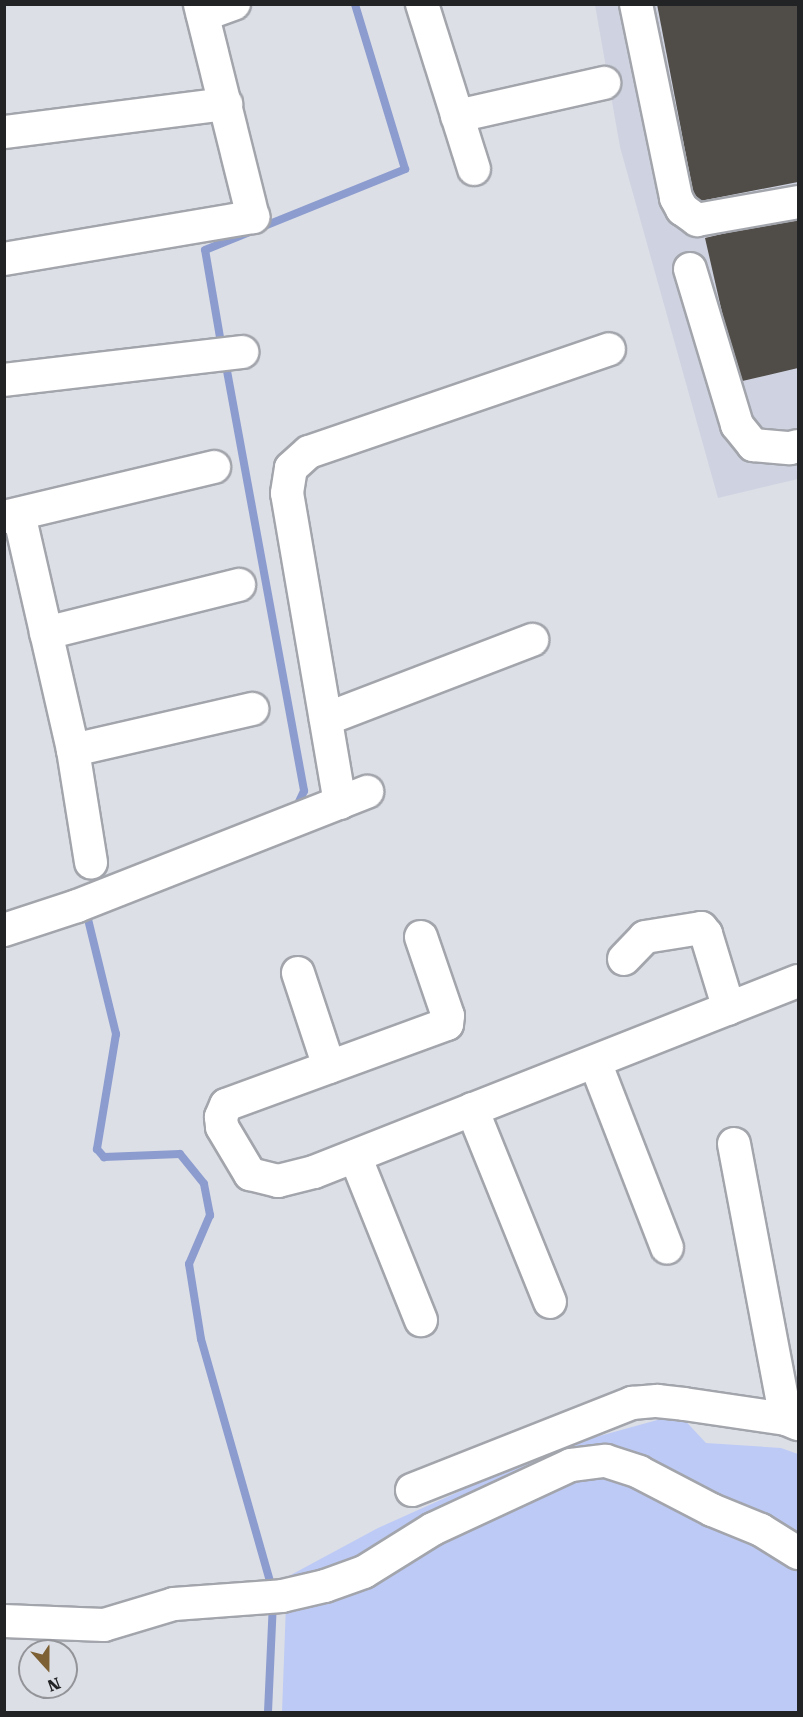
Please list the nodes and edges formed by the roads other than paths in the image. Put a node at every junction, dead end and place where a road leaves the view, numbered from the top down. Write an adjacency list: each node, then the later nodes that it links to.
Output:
1 (234, 4): 4 (street)
2 (422, 4): 7 (street)
3 (636, 4): 10 (street)
4 (201, 10): 6 (street)
5 (604, 83): 7 (street)
6 (226, 104): 8 (street); 11 (street)
7 (457, 116): 9 (street)
8 (4, 132)
9 (474, 169)
10 (798, 202)
11 (4, 259)
12 (690, 269): 16 (street)
13 (609, 349): 23 (street)
14 (242, 351): 15 (street)
15 (4, 380)
16 (798, 446)
17 (214, 467): 18 (street)
18 (12, 516): 20 (street)
19 (239, 585): 20 (street)
20 (46, 633): 24 (street)
21 (532, 640): 23 (street)
22 (252, 709): 24 (street)
23 (327, 719): 26 (street)
24 (73, 750): 25 (street)
25 (91, 863)
26 (4, 930)
27 (421, 938): 33 (street)
28 (624, 959): 31 (street)
29 (298, 973): 33 (street)
30 (798, 981): 31 (street)
31 (729, 1009): 32 (street)
32 (595, 1062): 34 (street); 37 (street)
33 (329, 1067): 36 (street)
34 (472, 1109): 36 (street); 38 (street)
35 (734, 1144): 40 (street)
36 (355, 1156): 39 (street)
37 (667, 1248)
38 (550, 1302)
39 (421, 1320)
40 (792, 1422): 41 (street)
41 (412, 1490)
42 (798, 1553): 43 (street)
43 (4, 1621)

